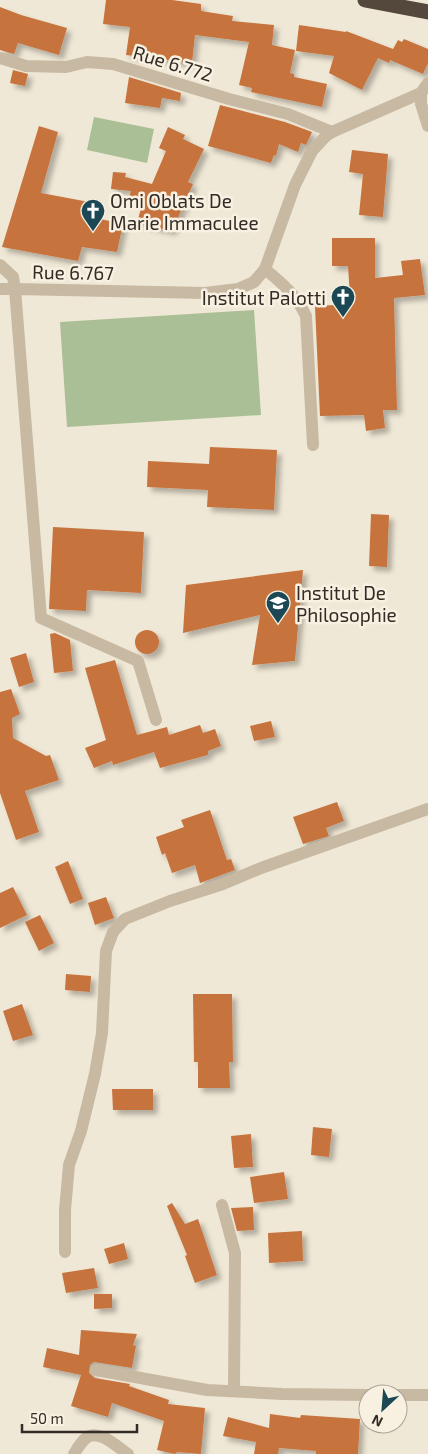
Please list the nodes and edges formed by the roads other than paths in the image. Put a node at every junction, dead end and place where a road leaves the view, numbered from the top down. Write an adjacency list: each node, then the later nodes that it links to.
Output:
1 (365, 0): 2 (highway)
2 (428, 12)
3 (0, 58): 6 (street, Rue 6.772)
4 (425, 88): 5 (street); 6 (street, Rue 6.767)
5 (428, 126)
6 (332, 132): 8 (street, Rue 6.767)
7 (0, 265): 10 (street)
8 (266, 269): 10 (street, Rue 6.767); 11 (street)
9 (0, 289): 10 (street)
10 (15, 289): 12 (street, Rue 6.767)
11 (313, 444)
12 (156, 720)
13 (428, 810): 15 (street)
14 (222, 1205): 17 (street)
15 (65, 1252)
16 (96, 1370): 17 (street)
17 (234, 1390): 18 (street)
18 (358, 1395)
19 (408, 1395): 20 (street)
20 (428, 1395)
21 (74, 1454): 22 (street)
22 (128, 1454)

